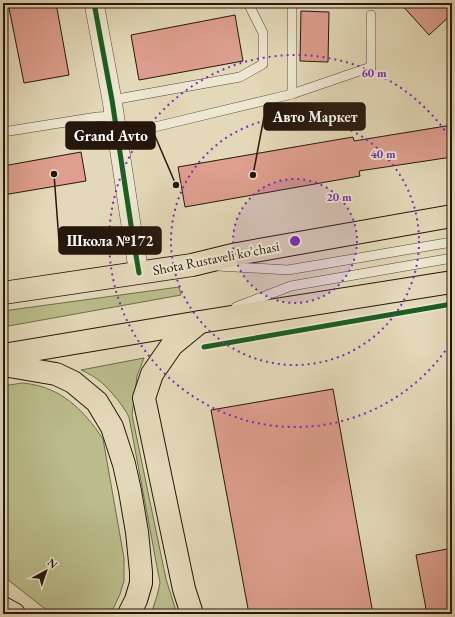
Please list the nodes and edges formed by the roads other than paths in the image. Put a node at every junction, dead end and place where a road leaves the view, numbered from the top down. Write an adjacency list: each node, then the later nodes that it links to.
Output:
1 (94, 3): 6 (street)
2 (248, 3): 6 (lane)
3 (292, 3): 5 (lane)
4 (371, 15): 5 (lane)
5 (292, 94): 8 (lane)
6 (113, 108): 7 (lane); 8 (street)
7 (3, 132)
8 (117, 136): 13 (street)
9 (452, 216): 12 (main road, Shota Rustaveli ko'chasi)
10 (452, 242): 12 (lane)
11 (452, 258): 16 (lane)
12 (192, 265): 13 (main road, Shota Rustaveli ko'chasi)
13 (139, 273): 15 (main road, Shota Rustaveli ko'chasi)
14 (452, 282): 16 (main road)
15 (3, 293)
16 (200, 322): 17 (main road); 22 (main road)
17 (3, 355)
18 (3, 365): 21 (main road)
19 (3, 608): 20 (main road)
20 (14, 614)
21 (129, 614)
22 (192, 614)

